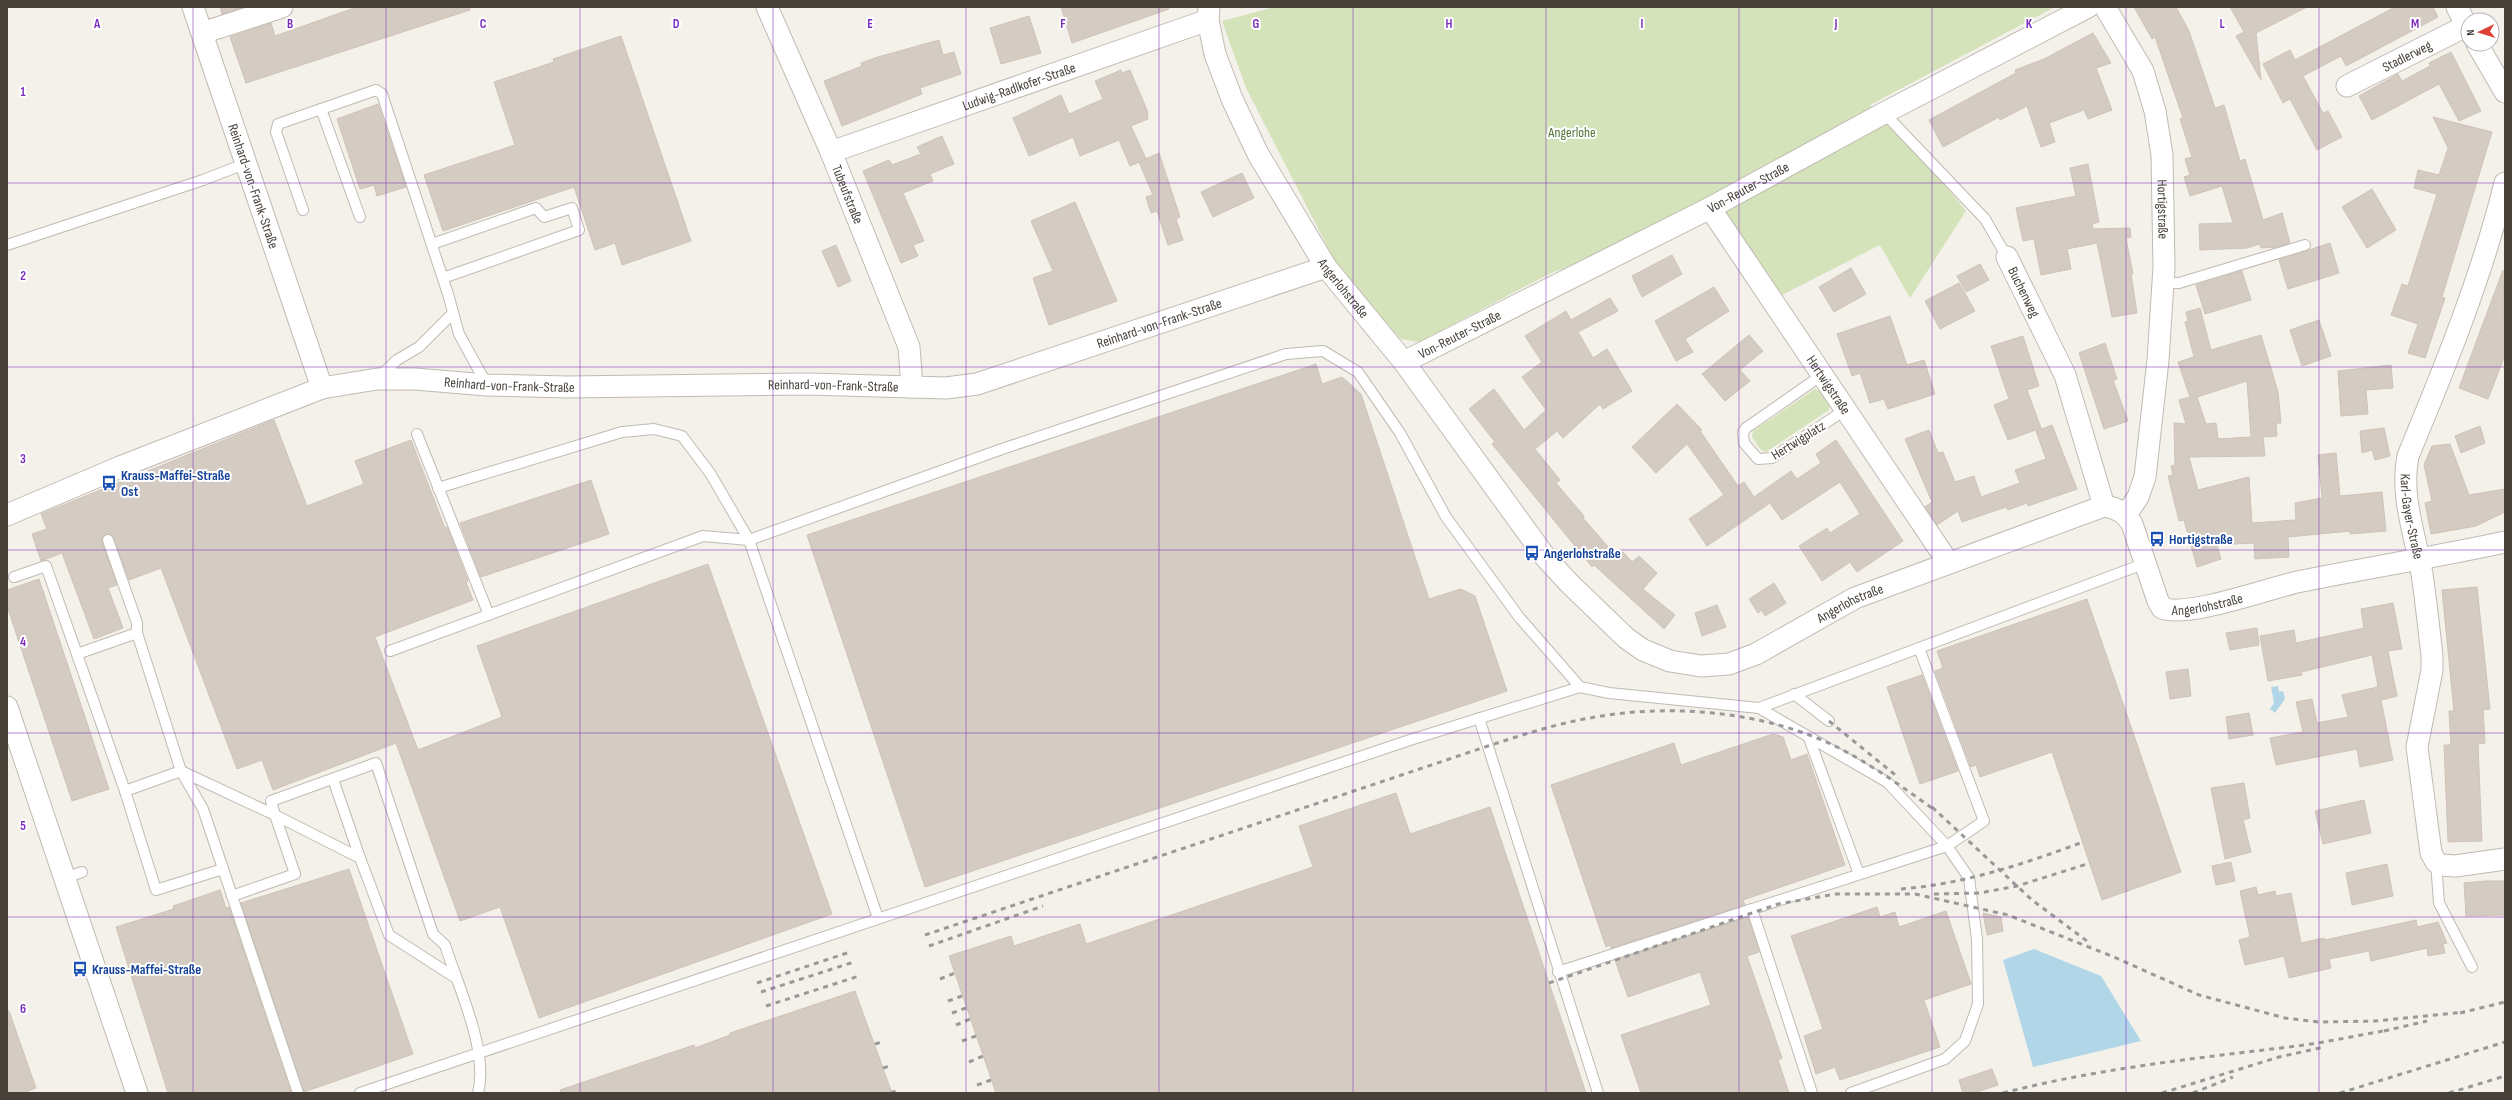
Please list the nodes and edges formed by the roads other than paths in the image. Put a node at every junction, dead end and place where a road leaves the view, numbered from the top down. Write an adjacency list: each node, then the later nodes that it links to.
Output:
1 (193, 7): 8 (street, Reinhard-von-Frank-Straße)
2 (282, 7): 8 (street)
3 (767, 7): 14 (street, Tubeufstraße)
4 (2088, 7): 13 (street, Von-Reuter-Straße)
5 (2105, 7): 26 (street, Hortigstraße)
6 (1208, 13): 14 (street, Ludwig-Radlkofer-Straße); 24 (street, Angerlohstraße)
7 (2460, 30): 10 (street, Stadlerweg)
8 (202, 34): 15 (street, Reinhard-von-Frank-Straße)
9 (2482, 52): 11 (street)
10 (2347, 86)
11 (2505, 92)
12 (321, 109): 18 (lane); 19 (lane); 20 (lane)
13 (1884, 113): 17 (street, Von-Reuter-Straße); 23 (lane, Buchenweg)
14 (831, 152): 32 (street, Tubeufstraße)
15 (247, 162): 21 (lane); 33 (street, Reinhard-von-Frank-Straße)
16 (2505, 183): 43 (street, Karl-Gayer-Straße)
17 (1710, 208): 28 (street, Von-Reuter-Straße); 29 (street, Hertwigstraße)
18 (303, 210)
19 (360, 217)
20 (432, 244): 25 (lane); 25 (lane)
21 (7, 245)
22 (2304, 245): 26 (lane)
23 (2007, 257): 37 (street, Buchenweg)
24 (1326, 267): 28 (street, Angerlohstraße); 32 (street, Reinhard-von-Frank-Straße)
25 (443, 278): 27 (lane)
26 (2163, 283): 39 (street, Hortigstraße)
27 (453, 313): 30 (lane); 31 (lane)
28 (1404, 362): 44 (street, Angerlohstraße)
29 (1822, 376): 34 (street, Hertwigstraße); 34 (lane, Hertwigplatz)
30 (377, 379): 31 (street, Reinhard-von-Frank-Straße); 33 (street, Reinhard-von-Frank-Straße)
31 (487, 385): 32 (street, Reinhard-von-Frank-Straße)
32 (912, 387)
33 (322, 388): 38 (street, Reinhard-von-Frank-Straße)
34 (1845, 410): 44 (street, Hertwigstraße)
35 (417, 434): 36 (lane)
36 (438, 488): 41 (lane); 47 (lane)
37 (2104, 506): 39 (street); 44 (street, Angerlohstraße)
38 (7, 515)
39 (2126, 515): 45 (street, Angerlohstraße)
40 (108, 540): 48 (lane)
41 (749, 540): 47 (lane); 52 (lane); 71 (lane)
42 (2505, 542): 43 (street, Angerlohstraße)
43 (2419, 561): 45 (street, Angerlohstraße); 66 (street, Karl-Gayer-Straße)
44 (1948, 562)
45 (2146, 563): 49 (lane)
46 (14, 577): 51 (lane)
47 (489, 615): 50 (lane)
48 (137, 633): 51 (lane); 59 (lane)
49 (1919, 648): 53 (lane); 63 (lane)
50 (390, 651)
51 (77, 654): 61 (lane)
52 (1580, 687): 55 (lane); 56 (lane)
53 (1794, 694): 55 (lane); 57 (lane)
54 (7, 707): 76 (street)
55 (1759, 708): 58 (lane)
56 (1479, 718): 71 (lane); 73 (lane)
57 (1829, 721)
58 (1809, 738): 63 (lane); 68 (lane)
59 (181, 771): 61 (lane); 62 (lane); 67 (lane)
60 (332, 779): 62 (lane); 64 (lane); 74 (lane)
61 (125, 791): 67 (lane)
62 (276, 815): 64 (lane); 69 (lane)
63 (1947, 846): 68 (lane); 82 (lane)
64 (360, 858): 74 (lane)
65 (2505, 859): 66 (street)
66 (2436, 862): 72 (lane)
67 (223, 869): 69 (lane)
68 (1860, 874): 70 (lane)
69 (232, 896): 77 (lane)
70 (1752, 909): 73 (lane); 81 (lane)
71 (878, 918): 75 (lane)
72 (2472, 967)
73 (1558, 972): 80 (lane)
74 (456, 978): 75 (lane)
75 (480, 1052): 78 (lane); 79 (lane)
76 (137, 1093)
77 (298, 1093)
78 (360, 1093)
79 (478, 1093)
80 (1598, 1093)
81 (1812, 1093)
82 (1851, 1093)

